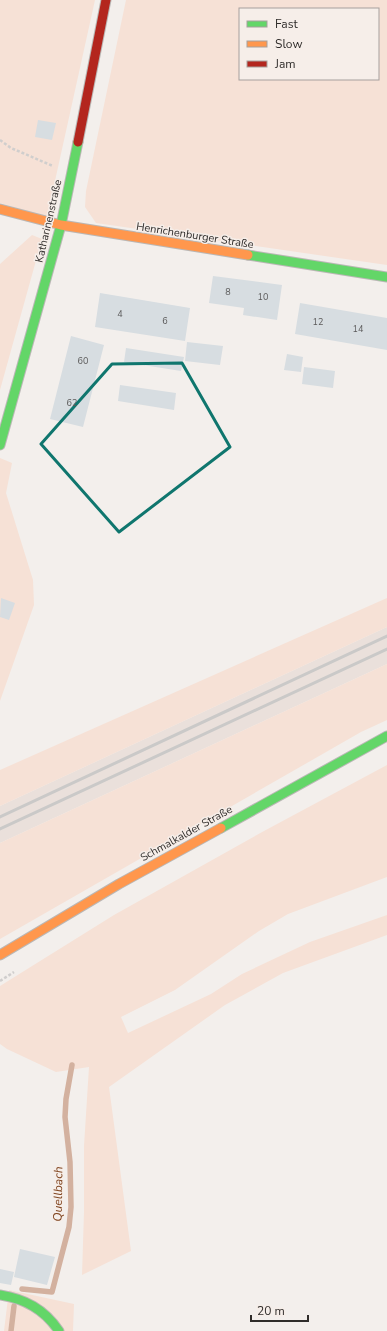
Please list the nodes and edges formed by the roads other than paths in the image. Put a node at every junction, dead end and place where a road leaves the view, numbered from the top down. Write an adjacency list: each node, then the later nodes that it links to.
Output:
1 (106, 0): 3 (street, Katharinenstraße)
2 (0, 209): 3 (street, Henrichenburger Straße)
3 (61, 225): 4 (street, Henrichenburger Straße); 5 (street, Katharinenstraße)
4 (387, 277)
5 (0, 445)
6 (387, 736): 7 (street, Schmalkalder Straße)
7 (0, 956)
8 (0, 1295): 9 (street)
9 (59, 1331)

